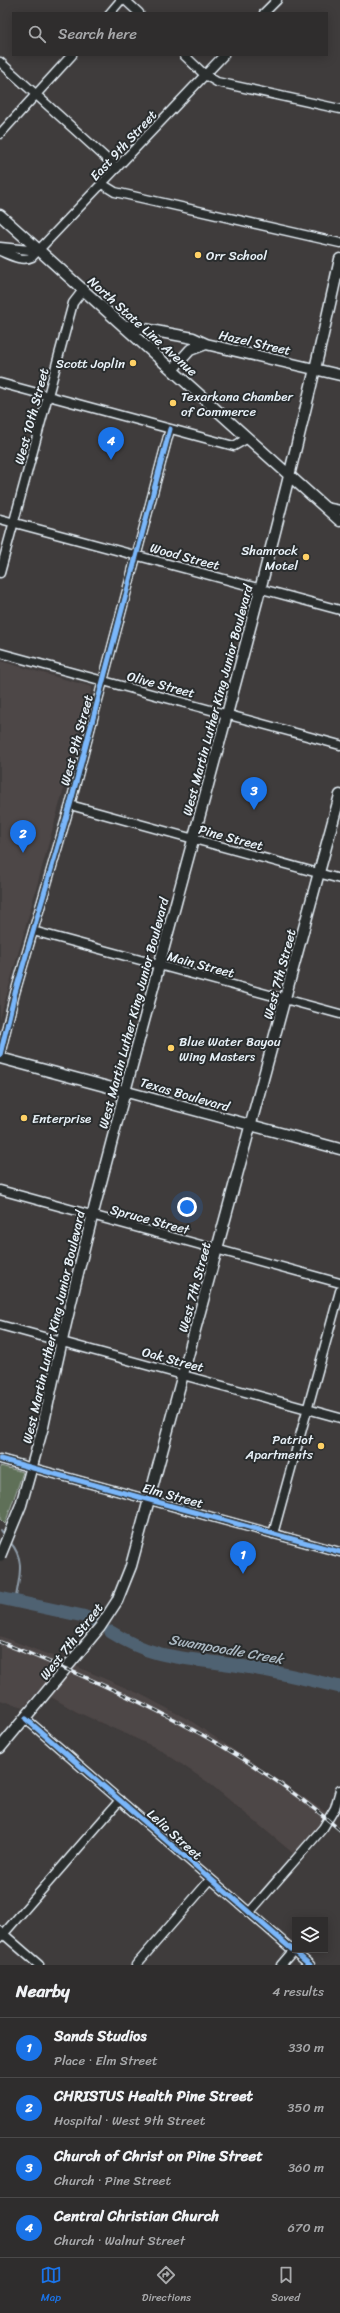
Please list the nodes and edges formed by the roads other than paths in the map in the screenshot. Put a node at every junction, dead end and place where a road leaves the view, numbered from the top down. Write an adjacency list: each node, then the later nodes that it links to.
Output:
1 (121, 0): 4 (street)
2 (125, 0): 5 (street)
3 (277, 0): 6 (street)
4 (111, 12)
5 (138, 12)
6 (265, 12)
7 (71, 56): 12 (street)
8 (185, 56): 11 (street)
9 (223, 56): 11 (street, East 9th Street)
10 (0, 62): 12 (street)
11 (205, 75): 13 (street); 15 (street, East 9th Street)
12 (36, 95): 14 (street); 15 (street)
13 (340, 109)
14 (0, 134)
15 (117, 168): 16 (street, East 9th Street)
16 (102, 184): 18 (street); 21 (street, East 9th Street)
17 (0, 215): 21 (main road, North State Line Avenue)
18 (340, 243)
19 (0, 248): 21 (street)
20 (0, 251): 21 (street)
21 (39, 251): 23 (main road, North State Line Avenue)
22 (340, 259): 27 (main road, West Martin Luther King Junior Boulevard)
23 (83, 290): 24 (main road, North State Line Avenue); 30 (street, West 10th Street)
24 (122, 325): 25 (main road); 26 (main road, North State Line Avenue)
25 (206, 344): 26 (main road, Hazel Street); 27 (main road, Hazel Street)
26 (172, 370): 32 (main road, North State Line Avenue)
27 (316, 370): 28 (main road, Hazel Street); 33 (main road, West Martin Luther King Junior Boulevard)
28 (340, 375)
29 (0, 383): 30 (street)
30 (49, 397): 31 (street); 38 (street, West 10th Street)
31 (170, 429): 32 (street); 39 (street, West 9th Street)
32 (248, 438): 33 (main road, North State Line Avenue)
33 (290, 476): 34 (main road, North State Line Avenue); 41 (main road, West Martin Luther King Junior Boulevard)
34 (325, 507): 35 (street); 37 (main road, North State Line Avenue)
35 (340, 510)
36 (0, 519): 38 (street, Wood Street)
37 (340, 521)
38 (15, 522): 39 (street, Wood Street); 40 (street, West 10th Street)
39 (137, 556): 41 (street, Wood Street); 44 (street, West 9th Street)
40 (0, 573)
41 (261, 588): 42 (street, Wood Street); 45 (main road, West Martin Luther King Junior Boulevard)
42 (340, 610)
43 (0, 653): 44 (street, Olive Street)
44 (103, 681): 45 (street, Olive Street); 48 (street, West 9th Street)
45 (226, 714): 46 (street, Olive Street); 49 (main road, West Martin Luther King Junior Boulevard)
46 (340, 745)
47 (340, 795): 50 (main road, West 7th Street)
48 (70, 805): 49 (street, Pine Street); 52 (street, West 9th Street)
49 (193, 839): 50 (street, Pine Street); 53 (main road, West Martin Luther King Junior Boulevard)
50 (319, 874): 51 (street, Pine Street); 54 (main road, West 7th Street)
51 (340, 879)
52 (33, 932): 53 (street, Main Street); 56 (street, West 9th Street)
53 (159, 965): 54 (street, Main Street); 58 (main road, West Martin Luther King Junior Boulevard)
54 (286, 999): 55 (street, Main Street); 59 (main road, West 7th Street)
55 (340, 1014)
56 (0, 1055)
57 (0, 1058): 58 (main road, Texas Boulevard)
58 (125, 1090): 59 (main road, Texas Boulevard); 62 (main road, West Martin Luther King Junior Boulevard)
59 (250, 1125): 60 (main road, Texas Boulevard); 63 (main road, West 7th Street)
60 (340, 1149)
61 (0, 1190): 62 (street, Spruce Street)
62 (92, 1215): 63 (street, Spruce Street); 67 (main road, West Martin Luther King Junior Boulevard)
63 (217, 1250): 64 (street, Spruce Street); 68 (main road, West 7th Street)
64 (340, 1282)
65 (340, 1291): 69 (street)
66 (0, 1325): 67 (street, Oak Street)
67 (61, 1341): 68 (street, Oak Street); 75 (main road, West Martin Luther King Junior Boulevard, bridge)
68 (184, 1374): 69 (street, Oak Street); 72 (main road, West 7th Street)
69 (308, 1409): 70 (street, Oak Street); 73 (street)
70 (340, 1418)
71 (0, 1459): 72 (street, Elm Street)
72 (150, 1500): 73 (street, Elm Street); 76 (main road, West 7th Street)
73 (273, 1534): 74 (street, Elm Street)
74 (340, 1552)
75 (0, 1556)
76 (26, 1719): 77 (main road, West 7th Street); 79 (street, Lelia Street)
77 (0, 1748)
78 (340, 1790): 81 (street)
79 (120, 1800): 80 (street, Lelia Street); 82 (street)
80 (210, 1880): 81 (street, Lelia Street); 87 (street)
81 (249, 1913): 83 (street, Lelia Street)
82 (1, 1934): 86 (street)
83 (292, 1950)
84 (292, 1952): 88 (street)
85 (295, 1953): 89 (street, Lelia Street)
86 (39, 1965)
87 (136, 1965)
88 (281, 1965)
89 (310, 1965)

